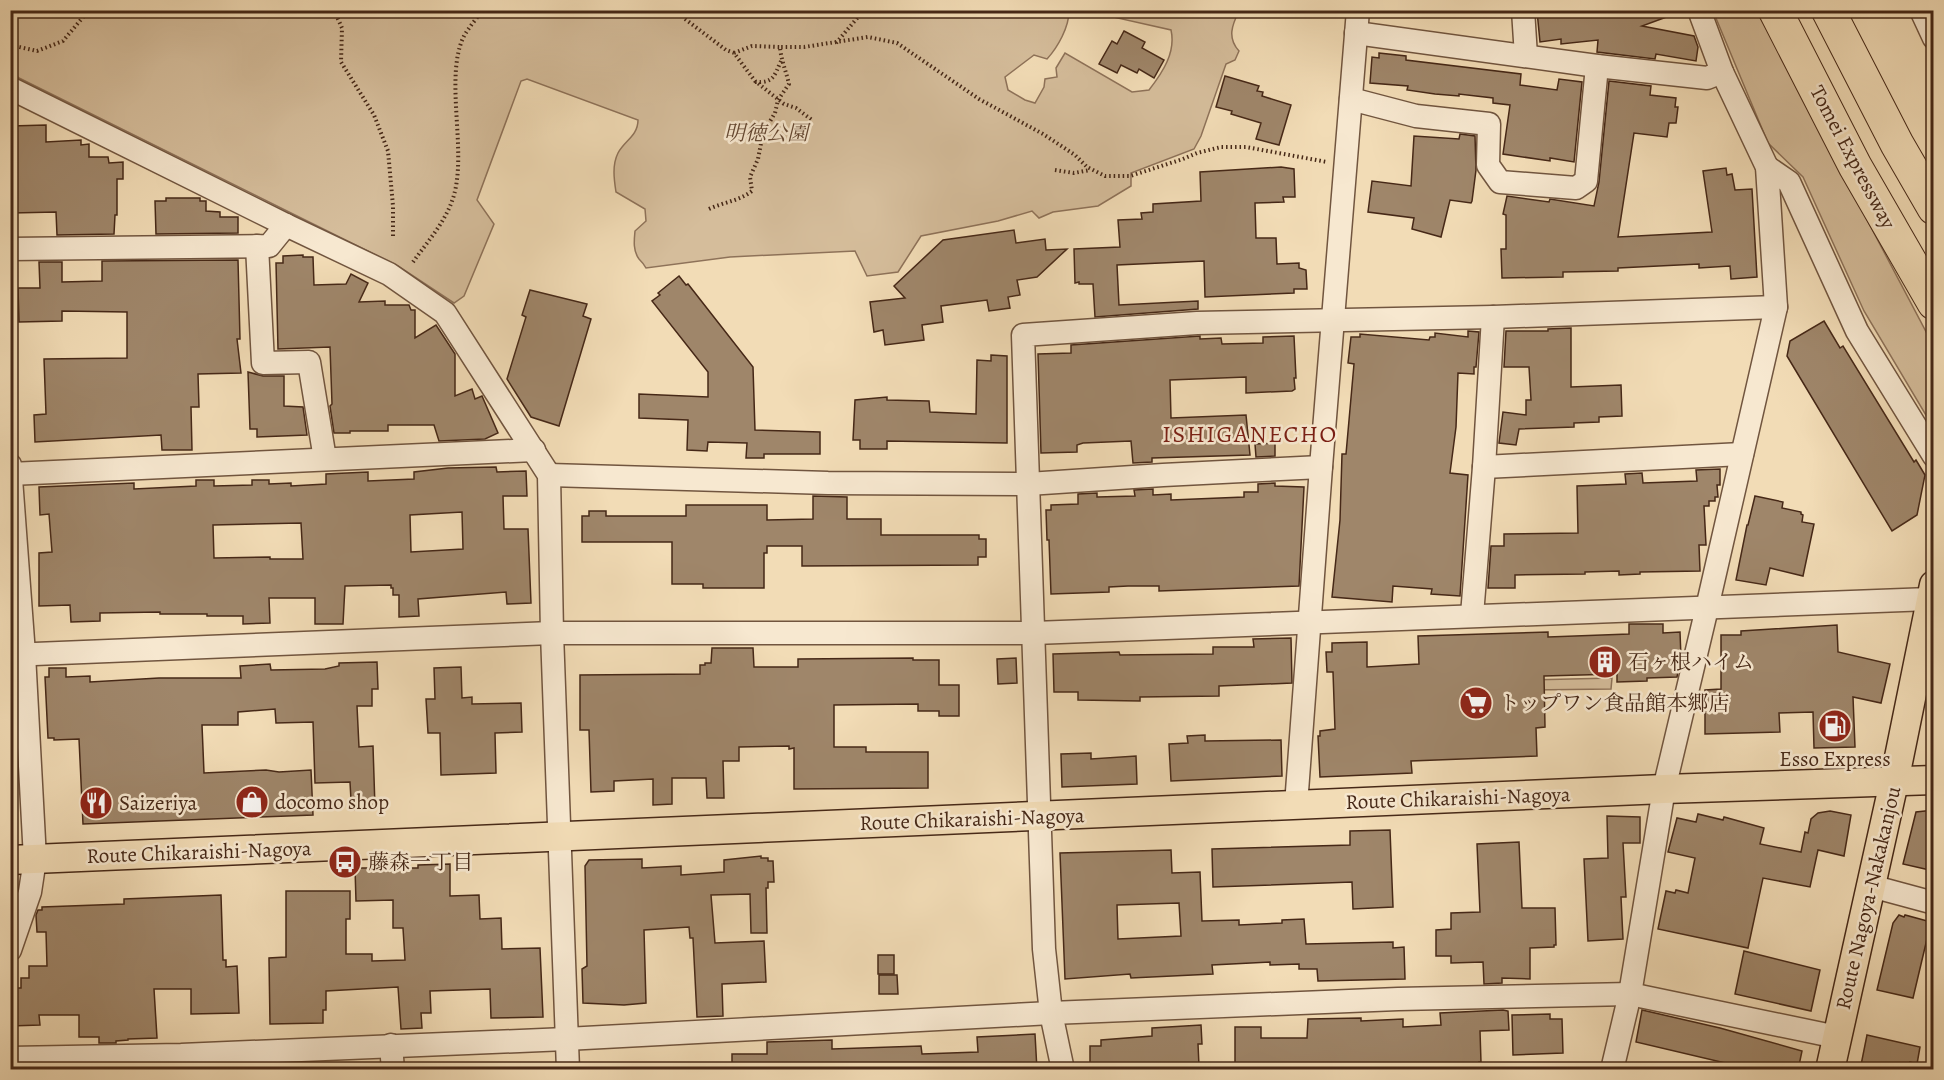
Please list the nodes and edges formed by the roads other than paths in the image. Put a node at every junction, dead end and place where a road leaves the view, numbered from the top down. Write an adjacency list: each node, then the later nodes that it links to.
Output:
1 (1358, 10): 7 (street)
2 (1522, 10): 9 (street)
3 (1699, 10): 11 (street)
4 (1775, 10): 19 (highway, Tomei Expressway)
5 (1828, 10): 15 (highway)
6 (1921, 10): 8 (street)
7 (1356, 33): 9 (street); 13 (street)
8 (1934, 38)
9 (1526, 56): 10 (street)
10 (1598, 66): 11 (street); 13 (street)
11 (1722, 72): 14 (street)
12 (10, 88): 16 (street)
13 (1351, 99): 22 (street)
14 (1767, 167): 20 (street); 25 (street)
15 (1934, 208)
16 (286, 225): 17 (street); 23 (street)
17 (258, 246): 18 (street); 26 (street)
18 (10, 249)
19 (1934, 303)
20 (1776, 307): 21 (street); 24 (street)
21 (1493, 317): 22 (street); 29 (street)
22 (1332, 319): 28 (street); 32 (street)
23 (534, 450): 26 (street); 31 (street)
24 (1742, 454): 29 (street); 34 (street)
25 (1934, 456)
26 (326, 459): 30 (street)
27 (10, 465): 30 (street)
28 (1321, 467): 32 (street); 36 (street)
29 (1484, 467): 35 (street)
30 (11, 474): 39 (street)
31 (549, 475): 32 (street); 37 (street)
32 (1028, 484): 38 (street)
33 (1932, 592): 34 (street); 41 (main road, Route Nagoya-Nakakanjou)
34 (1707, 608): 35 (street); 42 (street)
35 (1472, 615): 36 (street)
36 (1309, 623): 38 (street); 43 (street)
37 (552, 633): 38 (street); 39 (street); 45 (street)
38 (1034, 633): 44 (street)
39 (17, 654): 46 (street)
40 (1934, 780): 41 (main road, Route Chikaraishi-Nagoya)
41 (1894, 782): 42 (main road, Route Chikaraishi-Nagoya); 47 (main road, Route Nagoya-Nakakanjou)
42 (1664, 789): 43 (main road, Route Chikaraishi-Nagoya); 50 (street)
43 (1296, 806): 44 (main road, Route Chikaraishi-Nagoya)
44 (1039, 817): 45 (main road, Route Chikaraishi-Nagoya); 51 (street)
45 (559, 837): 46 (main road, Route Chikaraishi-Nagoya); 53 (street)
46 (23, 860): 49 (street)
47 (1871, 886): 48 (street); 52 (main road, Route Nagoya-Nakakanjou)
48 (1934, 903)
49 (10, 950)
50 (1630, 994): 51 (street); 52 (street); 59 (street)
51 (1051, 1013): 53 (street); 58 (street)
52 (1837, 1037): 60 (main road, Route Nagoya-Nakakanjou)
53 (566, 1039): 54 (street); 57 (street)
54 (391, 1045): 55 (street); 56 (street)
55 (10, 1058)
56 (393, 1070)
57 (568, 1070)
58 (1063, 1070)
59 (1612, 1070)
60 (1830, 1070)

